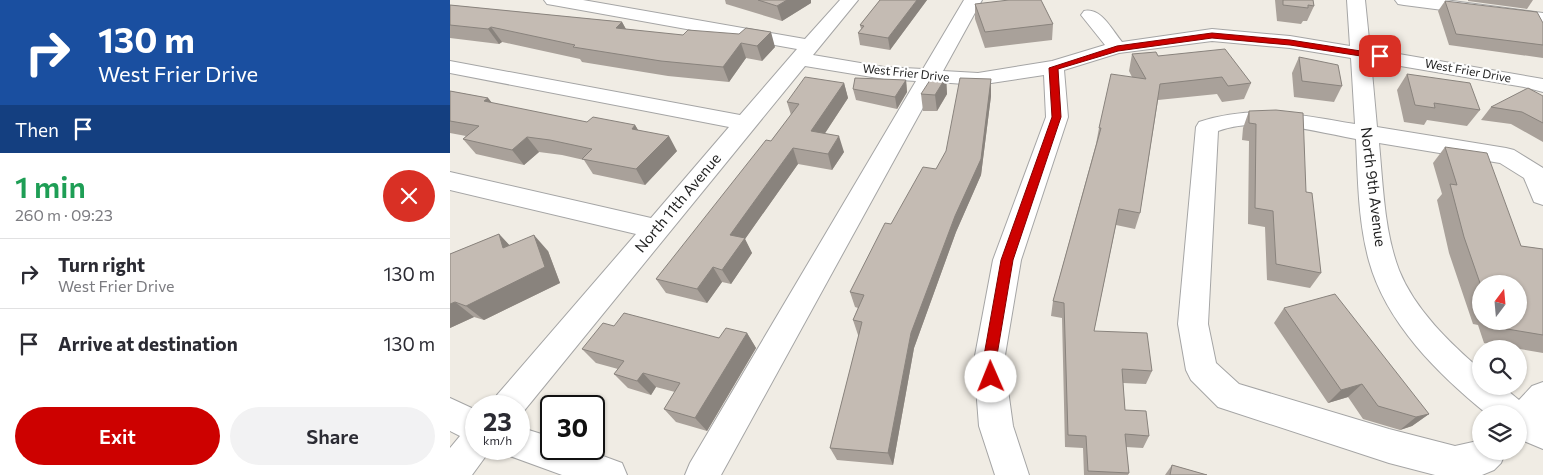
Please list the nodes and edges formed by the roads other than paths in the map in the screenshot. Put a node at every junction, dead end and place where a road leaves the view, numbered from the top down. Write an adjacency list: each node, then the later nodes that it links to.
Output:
1 (553, 0): 9 (street, West Frier Drive)
2 (849, 0): 9 (street, North 11th Avenue)
3 (973, 0): 13 (street)
4 (1356, 0): 10 (street, North 9th Avenue)
5 (1404, 0): 7 (street)
6 (1090, 15): 8 (street)
7 (1543, 18)
8 (1117, 48): 10 (street, West Frier Drive); 11 (street, West Frier Drive)
9 (805, 52): 13 (street, West Frier Drive); 15 (street, North 11th Avenue)
10 (1361, 53): 14 (street, West Frier Drive); 16 (street, North 9th Avenue)
11 (1054, 68): 13 (street, West Frier Drive); 32 (street)
12 (454, 72): 15 (street)
13 (929, 78): 31 (street)
14 (1543, 86)
15 (746, 123): 19 (street, North 11th Avenue)
16 (1366, 133): 18 (street); 22 (street, North 9th Avenue); 28 (street)
17 (450, 181): 19 (street)
18 (1543, 196)
19 (656, 229): 20 (street, North 11th Avenue)
20 (517, 395)
21 (1543, 397): 24 (street)
22 (1501, 405)
23 (450, 414): 25 (street)
24 (1527, 417)
25 (465, 422)
26 (530, 447): 30 (street)
27 (465, 457): 29 (street)
28 (1472, 459)
29 (450, 475)
30 (610, 475)
31 (702, 475)
32 (1012, 475)

